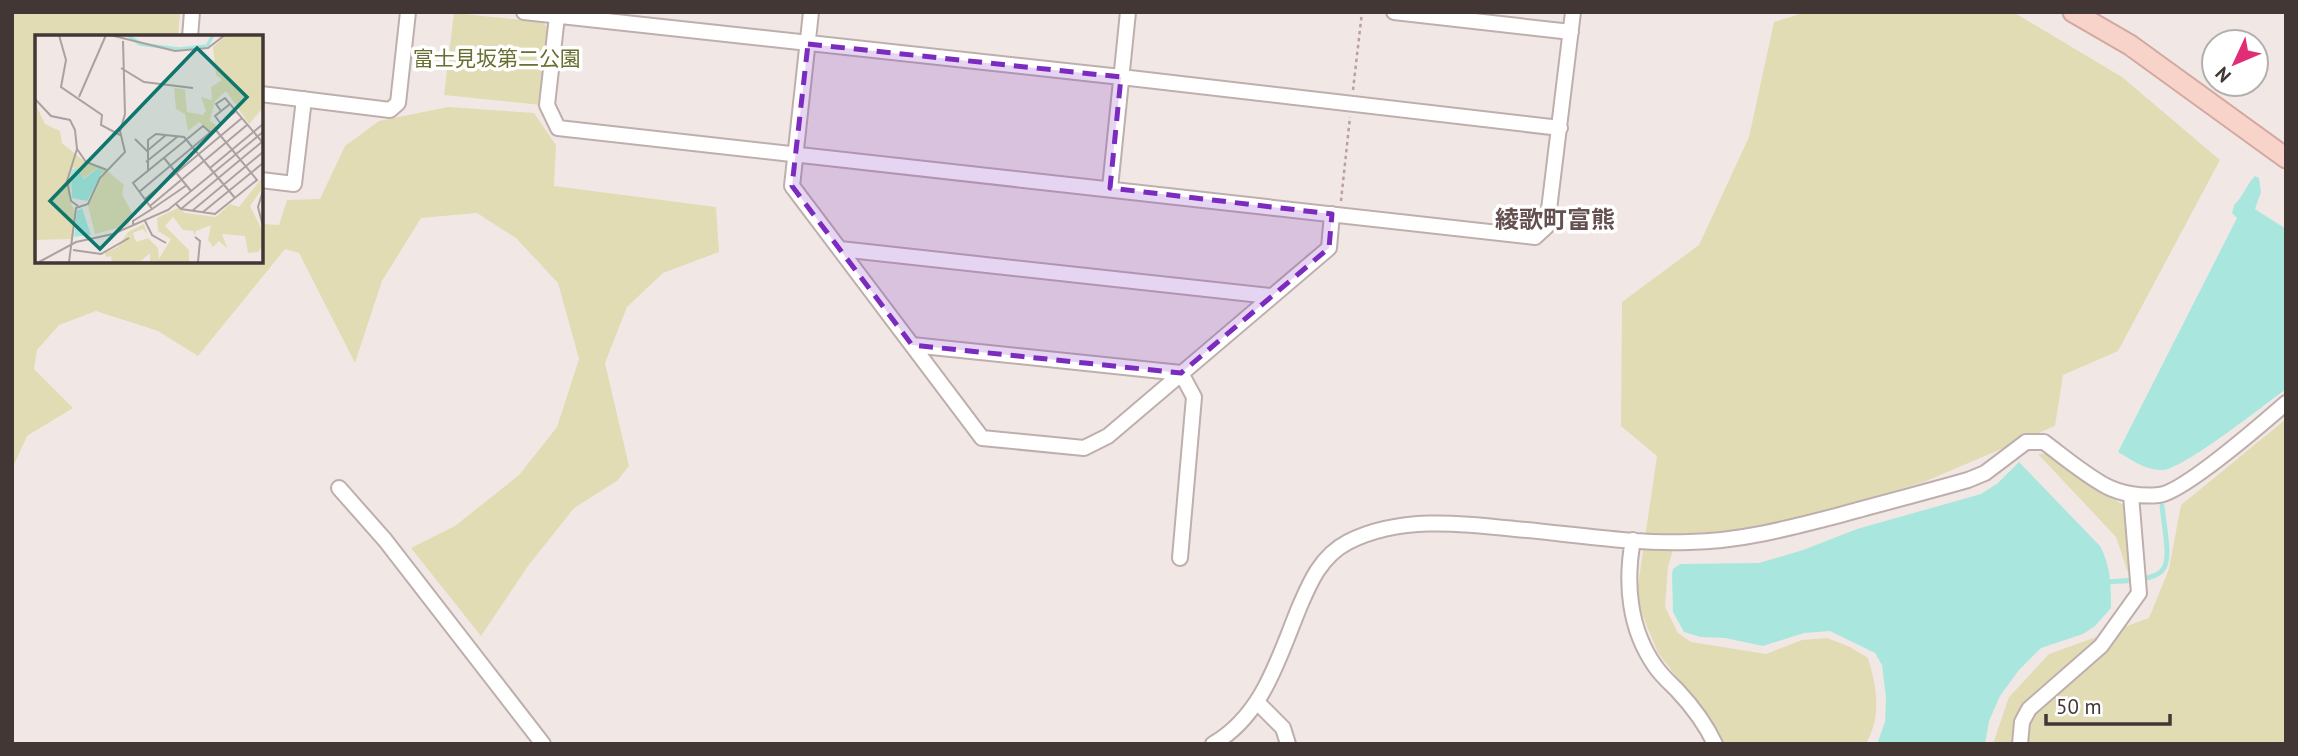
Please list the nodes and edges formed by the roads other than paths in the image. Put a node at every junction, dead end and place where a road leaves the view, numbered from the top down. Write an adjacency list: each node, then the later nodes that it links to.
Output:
1 (192, 12): 11 (street)
2 (408, 12): 15 (street)
3 (524, 12): 9 (street)
4 (811, 12): 12 (street)
5 (1128, 12): 13 (street)
6 (1394, 12): 10 (street)
7 (1573, 12): 10 (street)
8 (2073, 12): 18 (street)
9 (557, 16): 12 (street); 17 (street)
10 (1571, 32): 16 (street)
11 (190, 35)
12 (808, 44): 13 (street); 17 (street)
13 (1121, 77): 16 (street); 20 (street)
14 (262, 94): 15 (street)
15 (304, 99): 19 (street)
16 (1560, 128): 21 (street)
17 (795, 155): 20 (street); 22 (street)
18 (2286, 158)
19 (262, 180)
20 (1110, 188): 21 (street)
21 (1332, 214): 23 (street)
22 (840, 249): 23 (street); 24 (street)
23 (1270, 296): 25 (street)
24 (912, 345): 25 (street); 25 (street)
25 (1181, 373): 30 (street)
26 (2286, 403): 28 (street)
27 (338, 488): 32 (street)
28 (2130, 495): 29 (street); 36 (street)
29 (1633, 540): 31 (street); 35 (street)
30 (1180, 558)
31 (1256, 702): 33 (street); 34 (street)
32 (543, 744)
33 (1213, 744)
34 (1289, 744)
35 (1715, 744)
36 (2020, 744)

